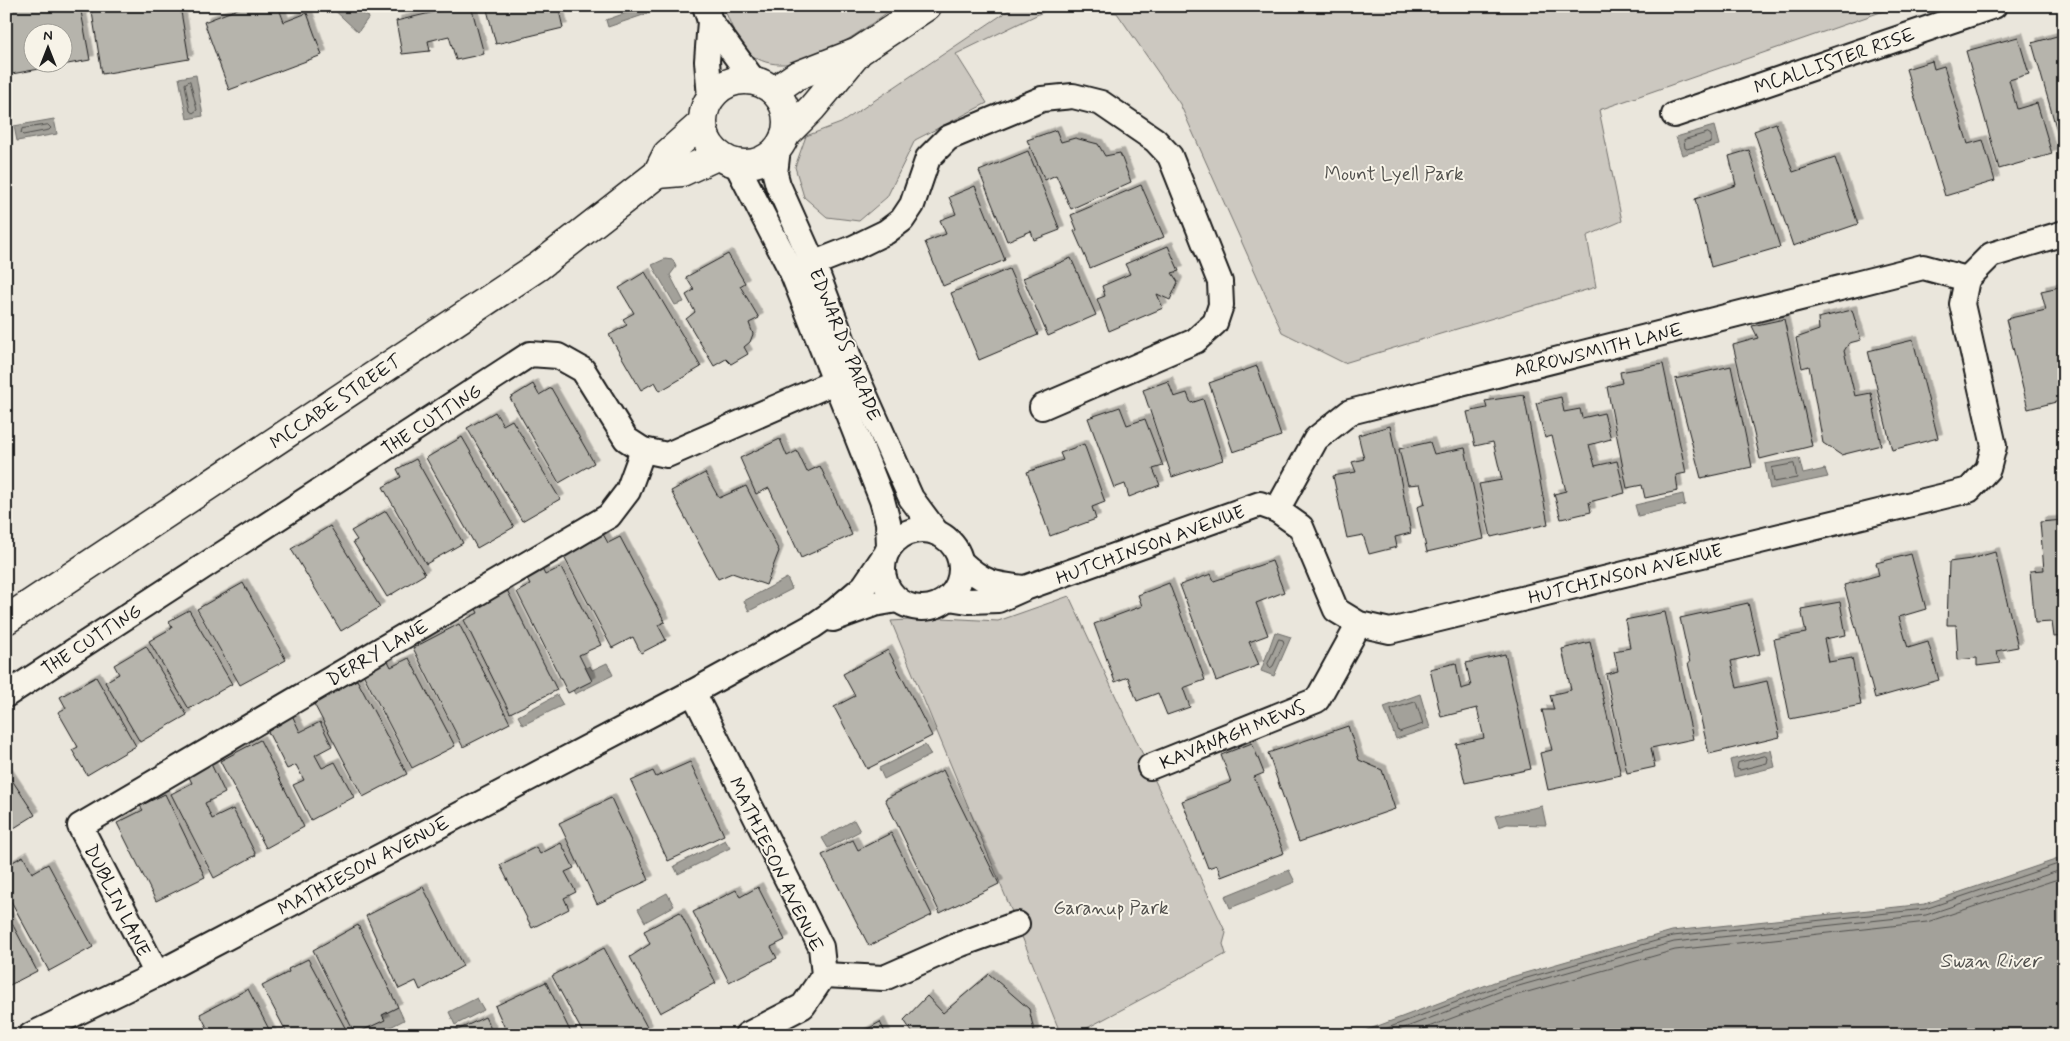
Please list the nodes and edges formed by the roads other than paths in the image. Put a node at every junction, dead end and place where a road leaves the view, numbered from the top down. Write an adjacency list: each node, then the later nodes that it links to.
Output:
1 (927, 6): 4 (street, MCCABE STREET)
2 (1994, 6): 7 (street, MCALLISTER RISE)
3 (708, 13): 5 (street); 6 (street)
4 (858, 52): 5 (street, MCCABE STREET); 8 (street, MCCABE STREET)
5 (764, 86): 6 (street, MCCABE STREET); 8 (street)
6 (706, 110): 9 (street); 10 (street, MCCABE STREET)
7 (1674, 115)
8 (782, 141): 9 (street, MCCABE STREET); 12 (street, EDWARDS PARADE)
9 (728, 159): 10 (street, MCCABE STREET); 12 (street, EDWARDS PARADE)
10 (657, 174): 24 (street, MCCABE STREET)
11 (2064, 234): 13 (street)
12 (802, 267): 14 (street, EDWARDS PARADE); 15 (street)
13 (1967, 279): 17 (street, ARROWSMITH LANE); 25 (street, HUTCHINSON AVENUE)
14 (844, 377): 16 (street, THE CUTTING); 18 (street, EDWARDS PARADE); 19 (street, EDWARDS PARADE)
15 (1042, 407)
16 (643, 450): 28 (street, THE CUTTING); 30 (street, DERRY LANE)
17 (1277, 510): 21 (street, HUTCHINSON AVENUE); 25 (street, HUTCHINSON AVENUE)
18 (937, 533): 19 (street); 20 (street)
19 (886, 552): 23 (street); 26 (street, MATHIESON AVENUE)
20 (960, 562): 21 (street, HUTCHINSON AVENUE); 22 (street)
21 (1025, 588): 22 (street, HUTCHINSON AVENUE)
22 (948, 598): 23 (street)
23 (897, 600): 26 (street, MATHIESON AVENUE)
24 (6, 620)
25 (1359, 624): 29 (street, KAVANAGH MEWS)
26 (812, 626): 27 (street, MATHIESON AVENUE)
27 (693, 692): 32 (street, MATHIESON AVENUE); 33 (street, MATHIESON AVENUE)
28 (6, 695)
29 (1150, 768)
30 (80, 826): 32 (street, DUBLIN LANE)
31 (1017, 924): 33 (street)
32 (157, 974): 34 (street, MATHIESON AVENUE)
33 (824, 975): 35 (street, MATHIESON AVENUE)
34 (31, 1035)
35 (748, 1035)

